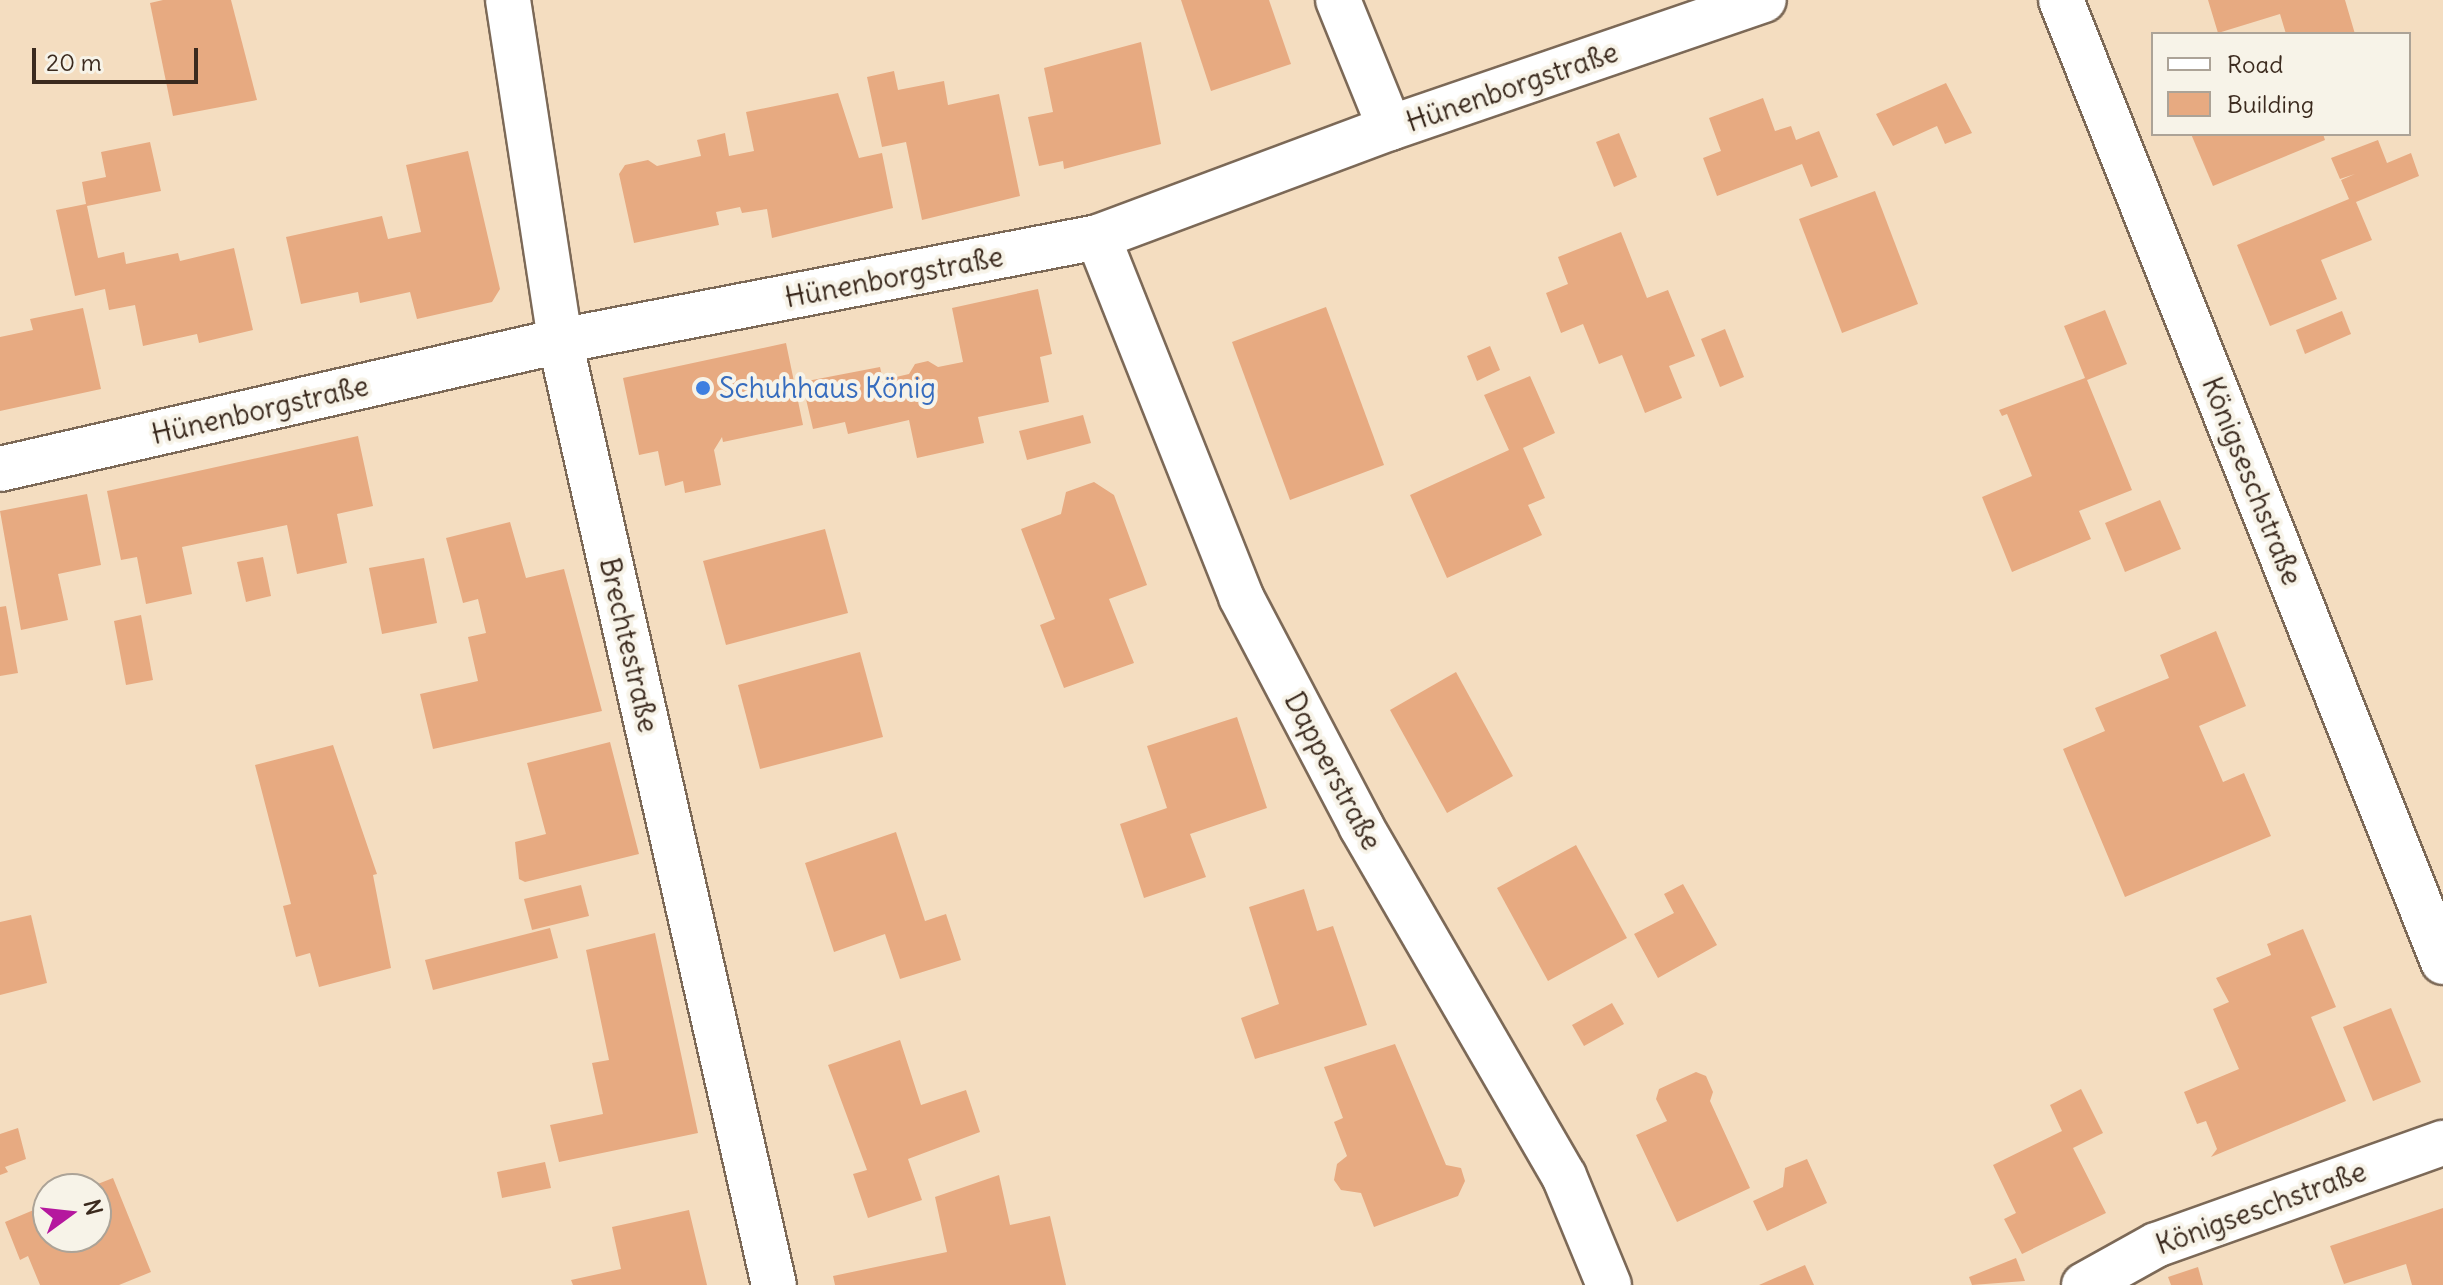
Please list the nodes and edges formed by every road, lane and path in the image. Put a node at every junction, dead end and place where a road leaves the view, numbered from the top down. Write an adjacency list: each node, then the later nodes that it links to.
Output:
1 (508, 0): 7 (street, Brechtestraße)
2 (1338, 0): 5 (street)
3 (1764, 0): 5 (street, Hünenborgstraße)
4 (2061, 0): 9 (street, Königseschstraße)
5 (1390, 128): 6 (street, Hünenborgstraße)
6 (1098, 237): 7 (street, Hünenborgstraße); 12 (street, Dapperstraße)
7 (560, 341): 8 (street, Hünenborgstraße); 11 (street, Brechtestraße)
8 (0, 469)
9 (2443, 962)
10 (2443, 1143): 13 (street, Königseschstraße)
11 (774, 1285)
12 (1609, 1285)
13 (2084, 1285)

